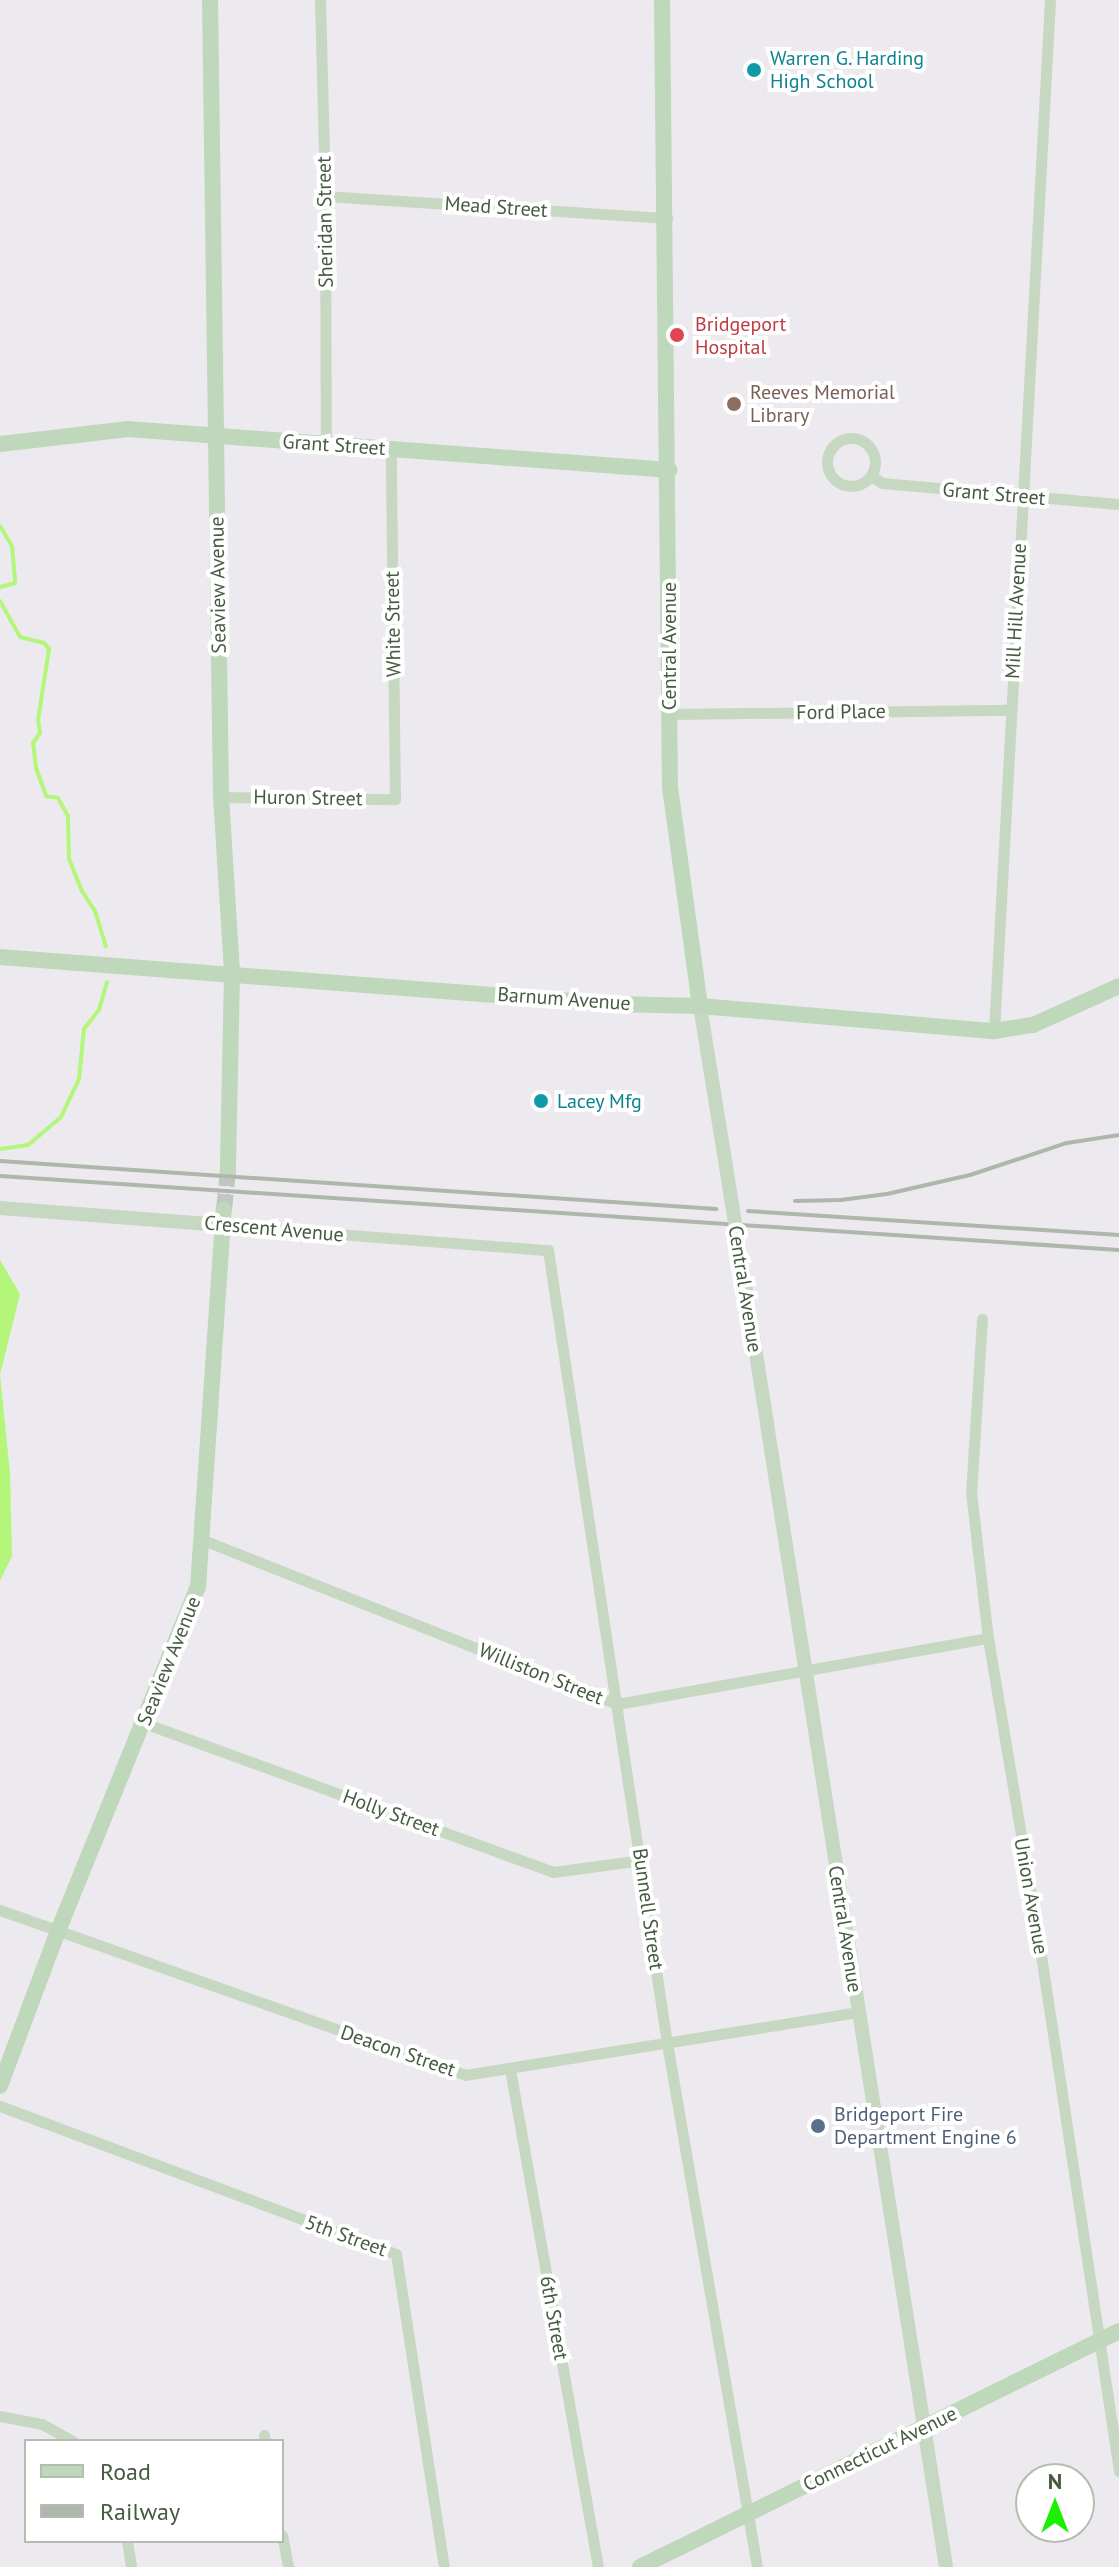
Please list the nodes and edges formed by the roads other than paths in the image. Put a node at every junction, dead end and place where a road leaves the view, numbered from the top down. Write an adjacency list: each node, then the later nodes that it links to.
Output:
1 (210, 0): 7 (main road, Seaview Avenue)
2 (320, 0): 5 (street, Sheridan Street)
3 (662, 0): 6 (main road, Central Avenue)
4 (1050, 0): 13 (street, Mill Hill Avenue)
5 (325, 196): 6 (street, Mead Street); 9 (street, Sheridan Street)
6 (667, 218): 11 (main road, Central Avenue)
7 (216, 437): 8 (main road, Grant Street); 9 (main road, Grant Street); 17 (main road, Seaview Avenue)
8 (0, 444)
9 (326, 444): 10 (main road, Grant Street)
10 (391, 449): 11 (main road, Grant Street); 18 (street, White Street)
11 (669, 470): 16 (main road, Central Avenue)
12 (871, 476): 12 (street, Grant Street); 13 (street, Grant Street)
13 (1023, 498): 14 (street, Grant Street); 15 (street, Mill Hill Avenue)
14 (1119, 504)
15 (1012, 710): 16 (street, Ford Place); 23 (street, Mill Hill Avenue)
16 (670, 714): 22 (main road, Central Avenue)
17 (221, 797): 18 (street, Huron Street); 20 (main road, Seaview Avenue)
18 (395, 799)
19 (0, 957): 20 (main road, Barnum Avenue)
20 (232, 974): 22 (main road, Barnum Avenue); 24 (main road, Seaview Avenue)
21 (1119, 986): 23 (main road, Barnum Avenue)
22 (700, 1006): 23 (main road, Barnum Avenue); 31 (street, Central Avenue, bridge)
23 (994, 1031)
24 (228, 1170)
25 (0, 1208): 26 (street, Crescent Avenue)
26 (222, 1217): 27 (street, Crescent Avenue); 29 (main road, Seaview Avenue)
27 (548, 1250): 32 (street, Bunnell Street)
28 (982, 1319): 30 (street, Union Avenue)
29 (203, 1540): 32 (street, Williston Street); 33 (main road, Seaview Avenue)
30 (988, 1638): 31 (street, Williston Street); 43 (street, Union Avenue)
31 (804, 1672): 32 (street, Williston Street); 37 (street, Central Avenue)
32 (617, 1704): 34 (street, Bunnell Street)
33 (144, 1723): 34 (street, Holly Street); 36 (main road, Seaview Avenue)
34 (642, 1860): 38 (street, Bunnell Street)
35 (0, 1910): 36 (street, Deacon Street)
36 (58, 1931): 39 (street, Deacon Street); 40 (main road, Seaview Avenue)
37 (859, 2012): 38 (street, Deacon Street); 45 (street, Central Avenue)
38 (667, 2043): 39 (street, Deacon Street); 48 (street, Bunnell Street)
39 (510, 2069): 54 (street, 6th Street)
40 (0, 2086)
41 (0, 2106): 53 (street, 5th Street)
42 (1119, 2331): 43 (main road, Connecticut Avenue)
43 (1099, 2341): 45 (main road, Connecticut Avenue); 47 (street, Union Avenue)
44 (0, 2416): 46 (street)
45 (925, 2427): 48 (main road, Connecticut Avenue); 57 (street, Central Avenue)
46 (69, 2439)
47 (1119, 2471)
48 (748, 2513): 55 (main road, Connecticut Avenue); 56 (street, Bunnell Street)
49 (127, 2543): 51 (street)
50 (284, 2543): 52 (street)
51 (131, 2567)
52 (288, 2567)
53 (444, 2567)
54 (598, 2567)
55 (640, 2567)
56 (757, 2567)
57 (946, 2567)

